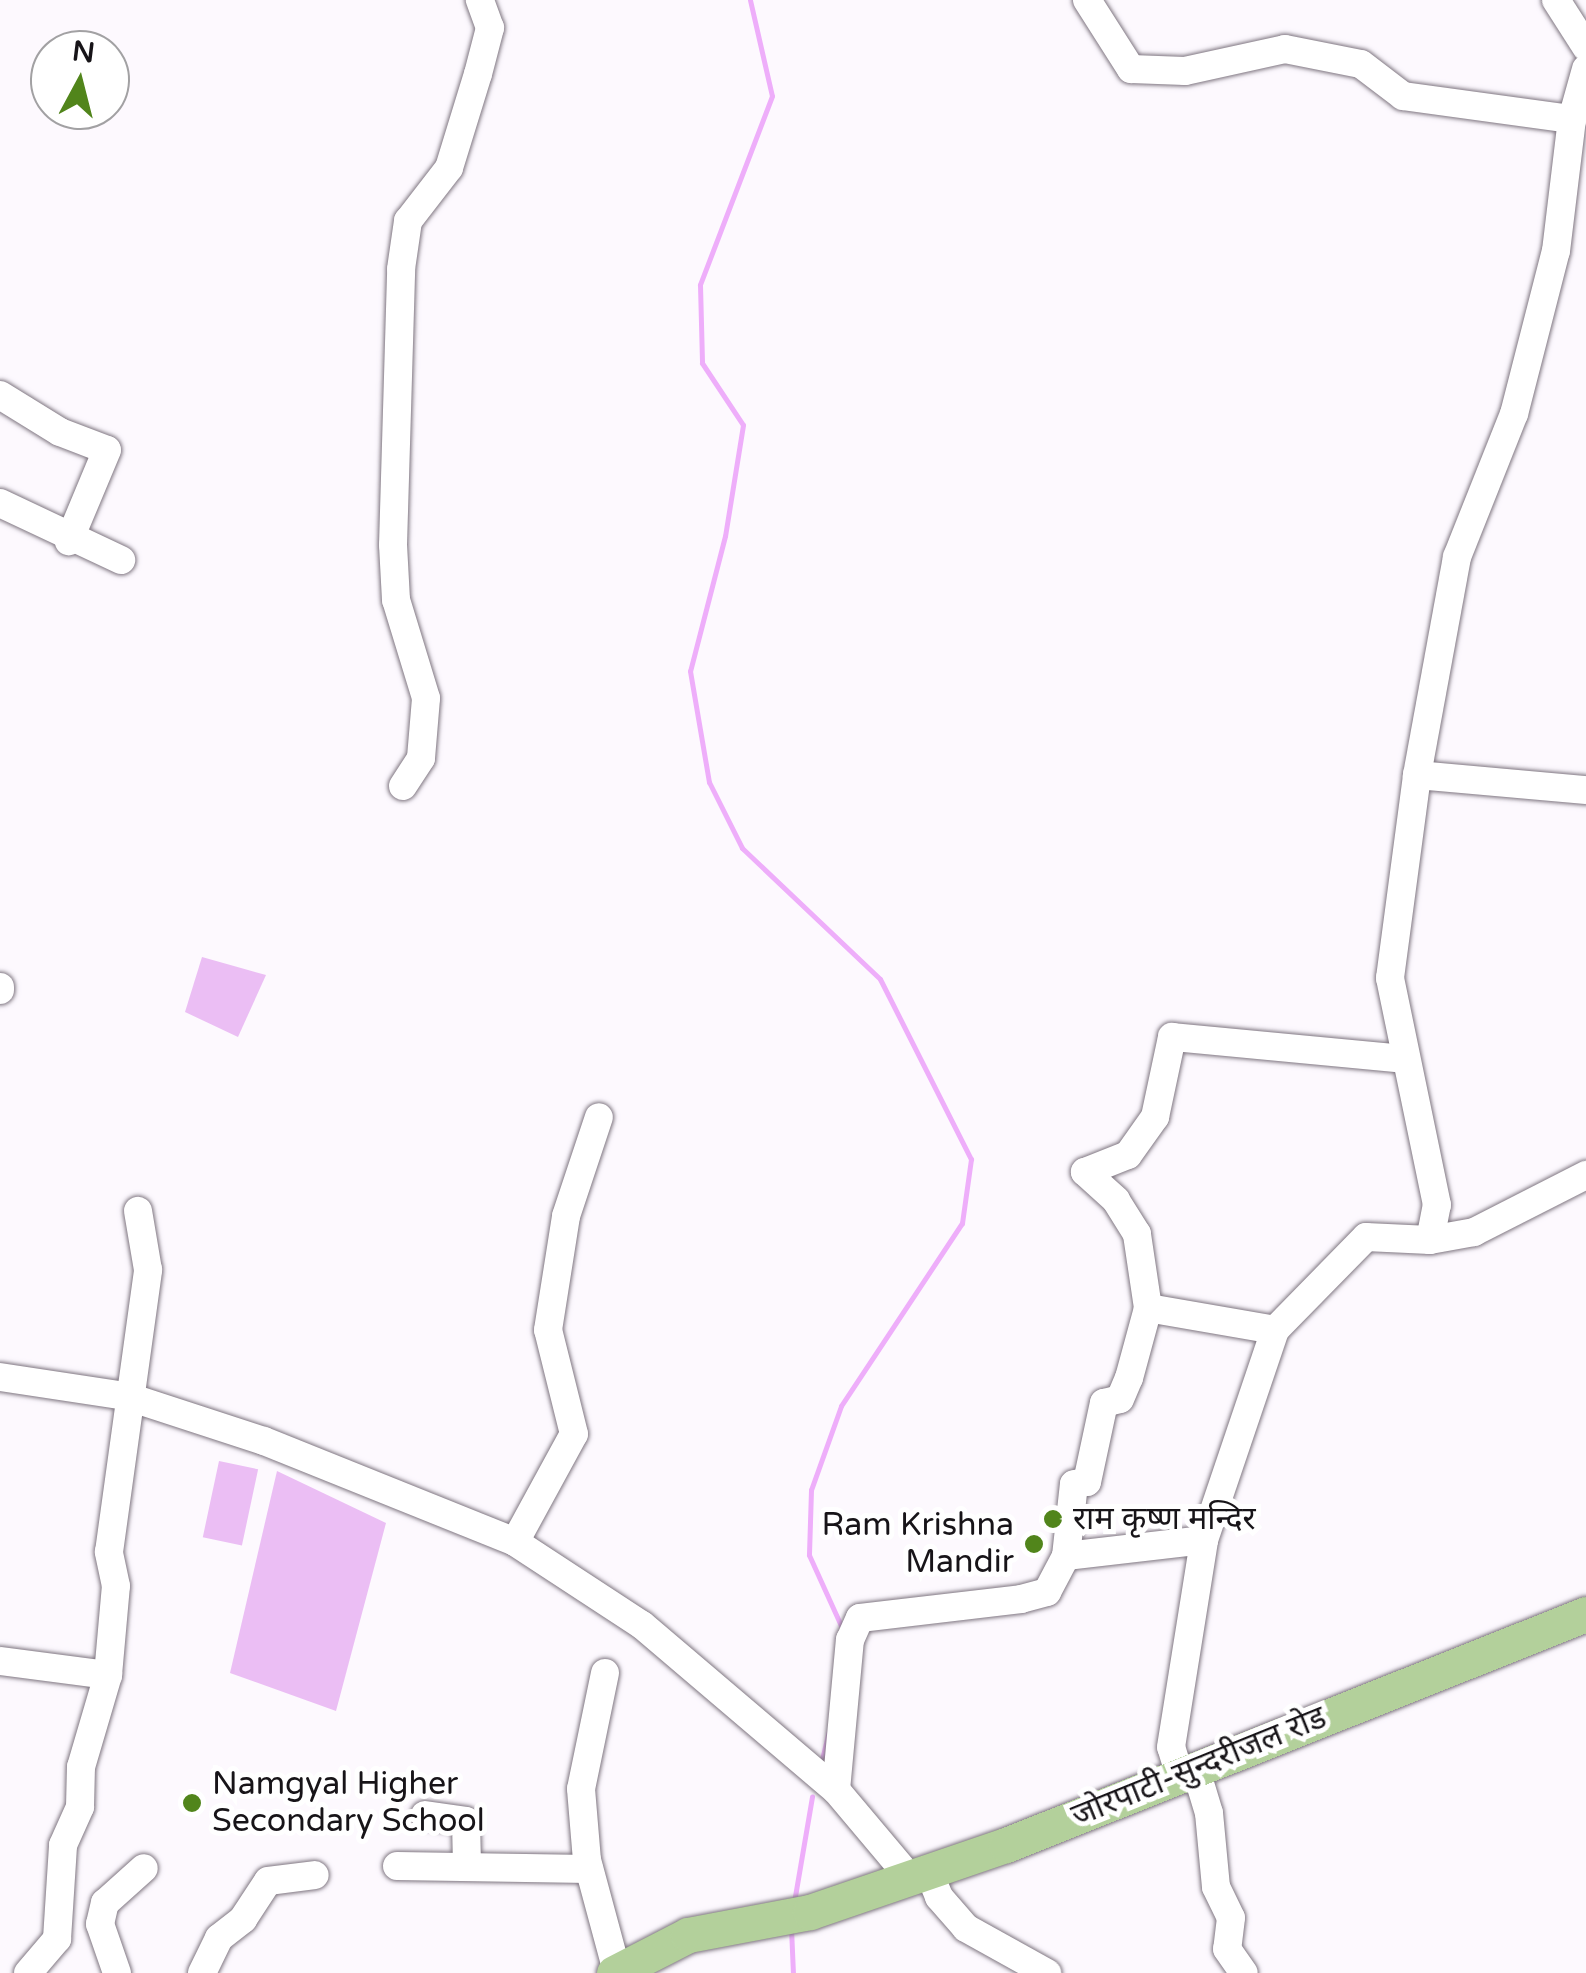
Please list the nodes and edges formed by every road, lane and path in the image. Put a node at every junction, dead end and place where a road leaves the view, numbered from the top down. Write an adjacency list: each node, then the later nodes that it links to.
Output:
1 (480, 0): 12 (street)
2 (1087, 0): 6 (street)
3 (1556, 0): 4 (street)
4 (1586, 47)
5 (1586, 69): 6 (street)
6 (1572, 119): 11 (street)
7 (0, 395): 9 (street)
8 (0, 503): 9 (street)
9 (69, 541): 10 (street)
10 (120, 560)
11 (1417, 775): 13 (street); 14 (street)
12 (404, 786)
13 (1586, 790)
14 (1403, 1059): 18 (street); 19 (street)
15 (599, 1117): 24 (street)
16 (1586, 1176): 18 (street)
17 (138, 1211): 22 (street)
18 (1430, 1240): 20 (street)
19 (1148, 1308): 20 (street); 25 (street)
20 (1276, 1330): 23 (street)
21 (0, 1377): 22 (street)
22 (126, 1396): 24 (street); 29 (street)
23 (1204, 1540): 25 (street); 30 (street)
24 (514, 1542): 31 (street)
25 (1066, 1556): 31 (street)
26 (1586, 1614): 30 (main road, जोरपाटी-सुन्दरीजल रोड)
27 (0, 1661): 29 (street)
28 (605, 1673): 36 (street)
29 (108, 1676): 40 (street)
30 (1188, 1773): 38 (main road, जोरपाटी-सुन्दरीजल रोड); 44 (street)
31 (836, 1790): 38 (street)
32 (425, 1815): 34 (street)
33 (397, 1866): 34 (street)
34 (467, 1866): 36 (street)
35 (144, 1868): 41 (street)
36 (590, 1869): 39 (street)
37 (315, 1875): 42 (street)
38 (919, 1875): 39 (main road, जोरपाटी-सुन्दरीजल रोड); 43 (street)
39 (616, 1972)
40 (28, 1973)
41 (117, 1973)
42 (202, 1973)
43 (1047, 1973)
44 (1244, 1973)

